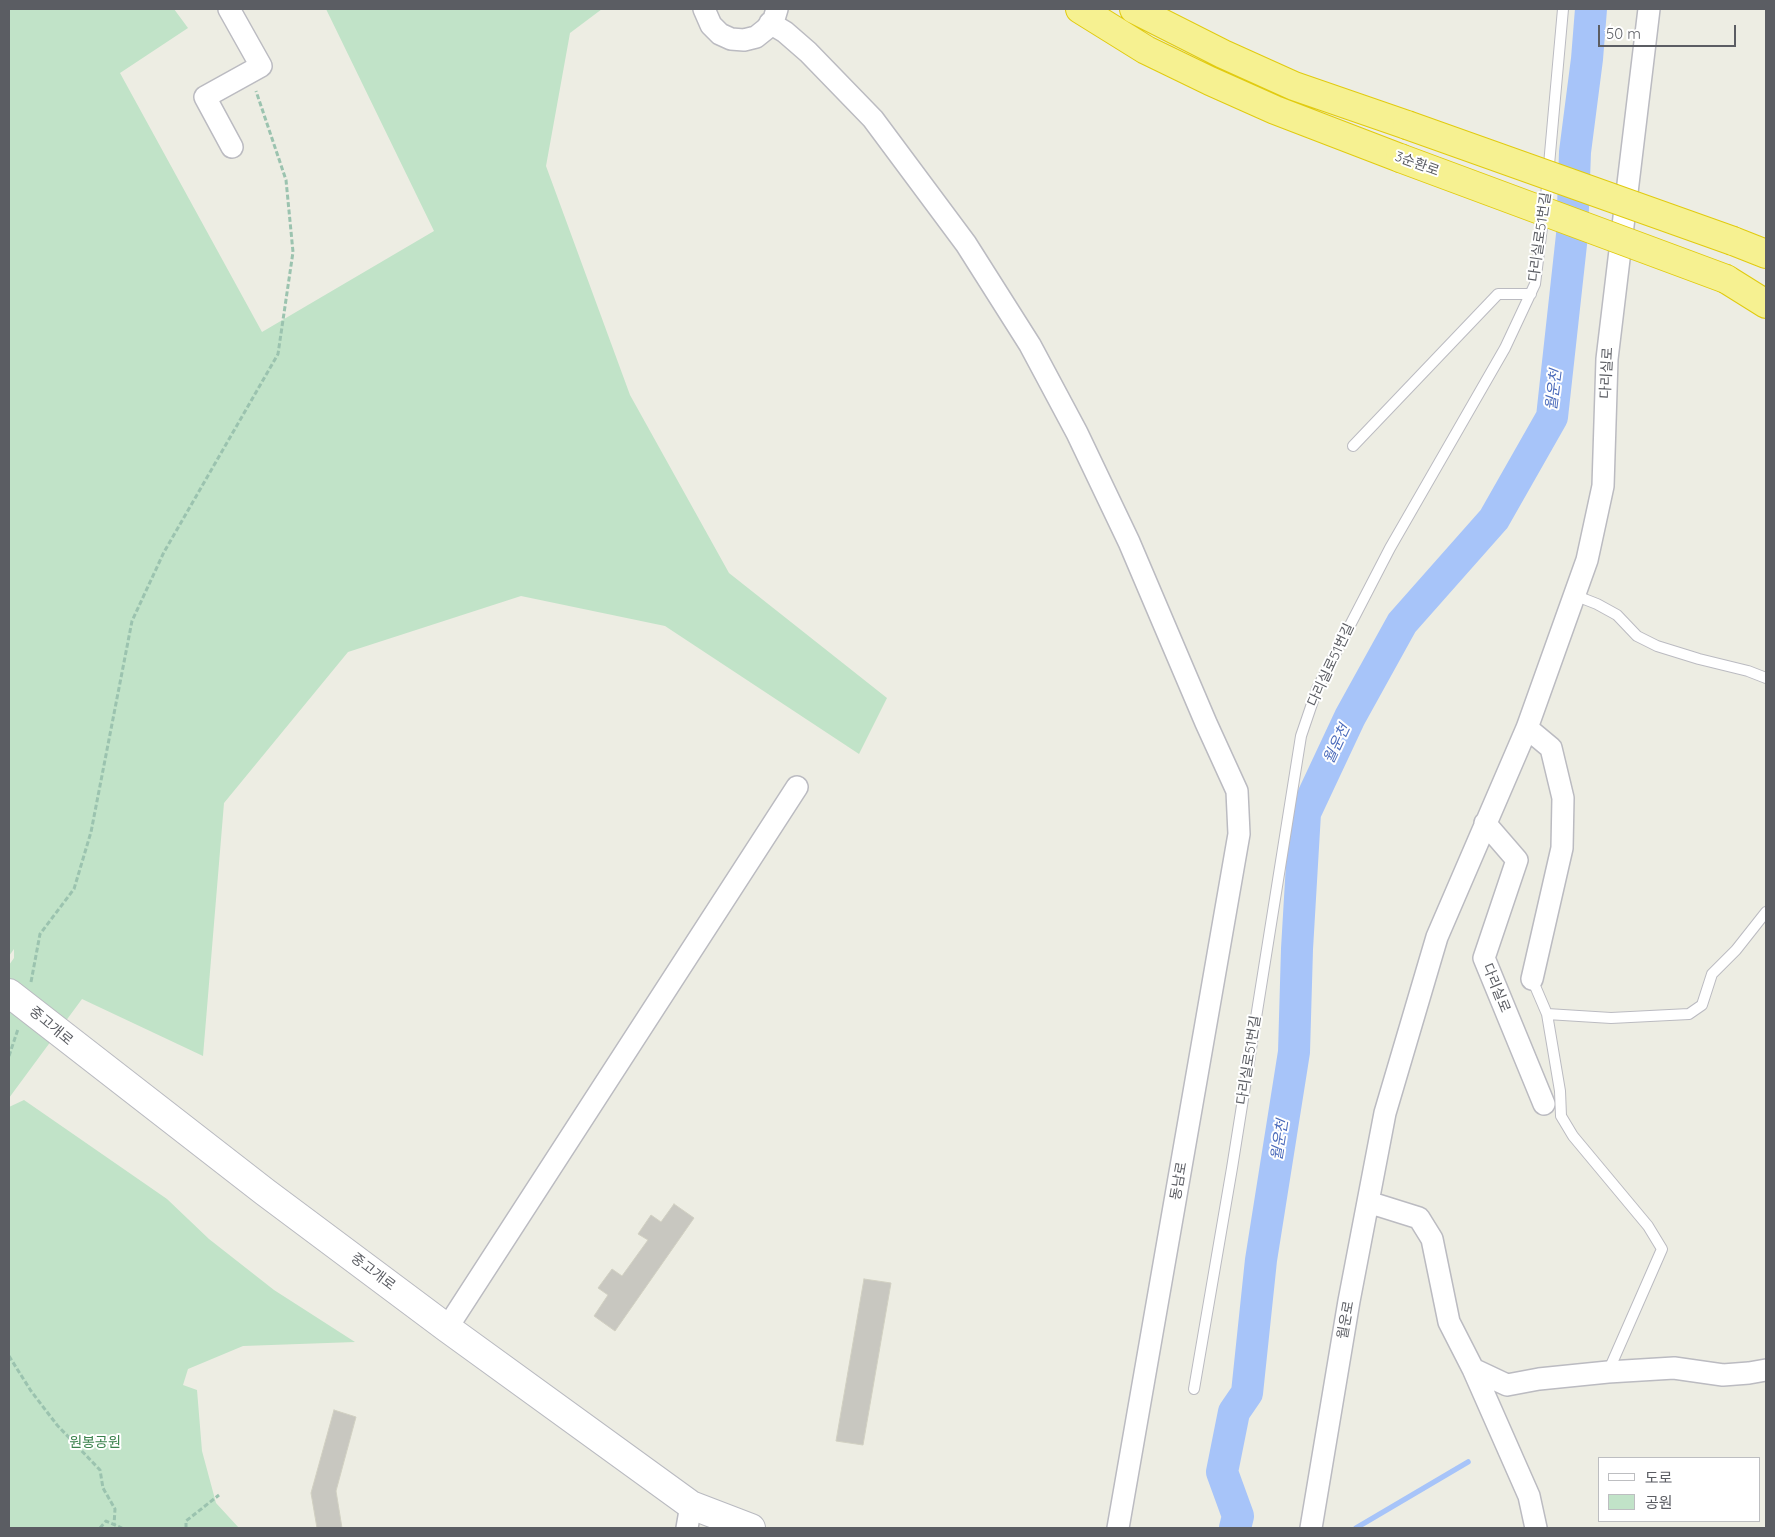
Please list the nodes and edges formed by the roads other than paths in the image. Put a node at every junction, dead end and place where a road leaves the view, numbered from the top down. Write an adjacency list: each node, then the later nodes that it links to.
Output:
1 (228, 9): 8 (street)
2 (704, 9): 7 (street)
3 (1080, 9): 10 (highway, 3순환로, bridge)
4 (1134, 9): 9 (highway, bridge)
5 (1563, 9): 11 (lane, 다리실로51번길)
6 (1648, 9): 15 (street, 다리실로)
7 (774, 16): 34 (street, 동남로)
8 (232, 147)
9 (1766, 252)
10 (1726, 279): 12 (highway, 3순환로); 13 (highway)
11 (1531, 294): 14 (lane); 31 (lane, 다리실로51번길)
12 (1766, 294)
13 (1766, 304)
14 (1353, 446)
15 (1574, 595): 16 (lane); 17 (street, 다리실로)
16 (1766, 678)
17 (1527, 728): 19 (street, 다리실로); 21 (street)
18 (797, 787): 27 (street)
19 (1485, 823): 24 (street, 다리실로); 25 (street, 다리실로)
20 (1766, 912): 23 (lane)
21 (1532, 979): 23 (lane)
22 (17, 999): 27 (street, 중고개로)
23 (1547, 1014): 30 (lane)
24 (1544, 1104)
25 (1385, 1113): 26 (street, 월운로)
26 (1368, 1202): 28 (street); 35 (street, 월운로)
27 (447, 1328): 32 (street, 중고개로)
28 (1473, 1369): 30 (street); 36 (street)
29 (1766, 1370): 30 (street)
30 (1608, 1372)
31 (1194, 1390)
32 (689, 1516): 33 (street, 중고개로)
33 (751, 1528)
34 (1118, 1528)
35 (1311, 1528)
36 (1536, 1528)

